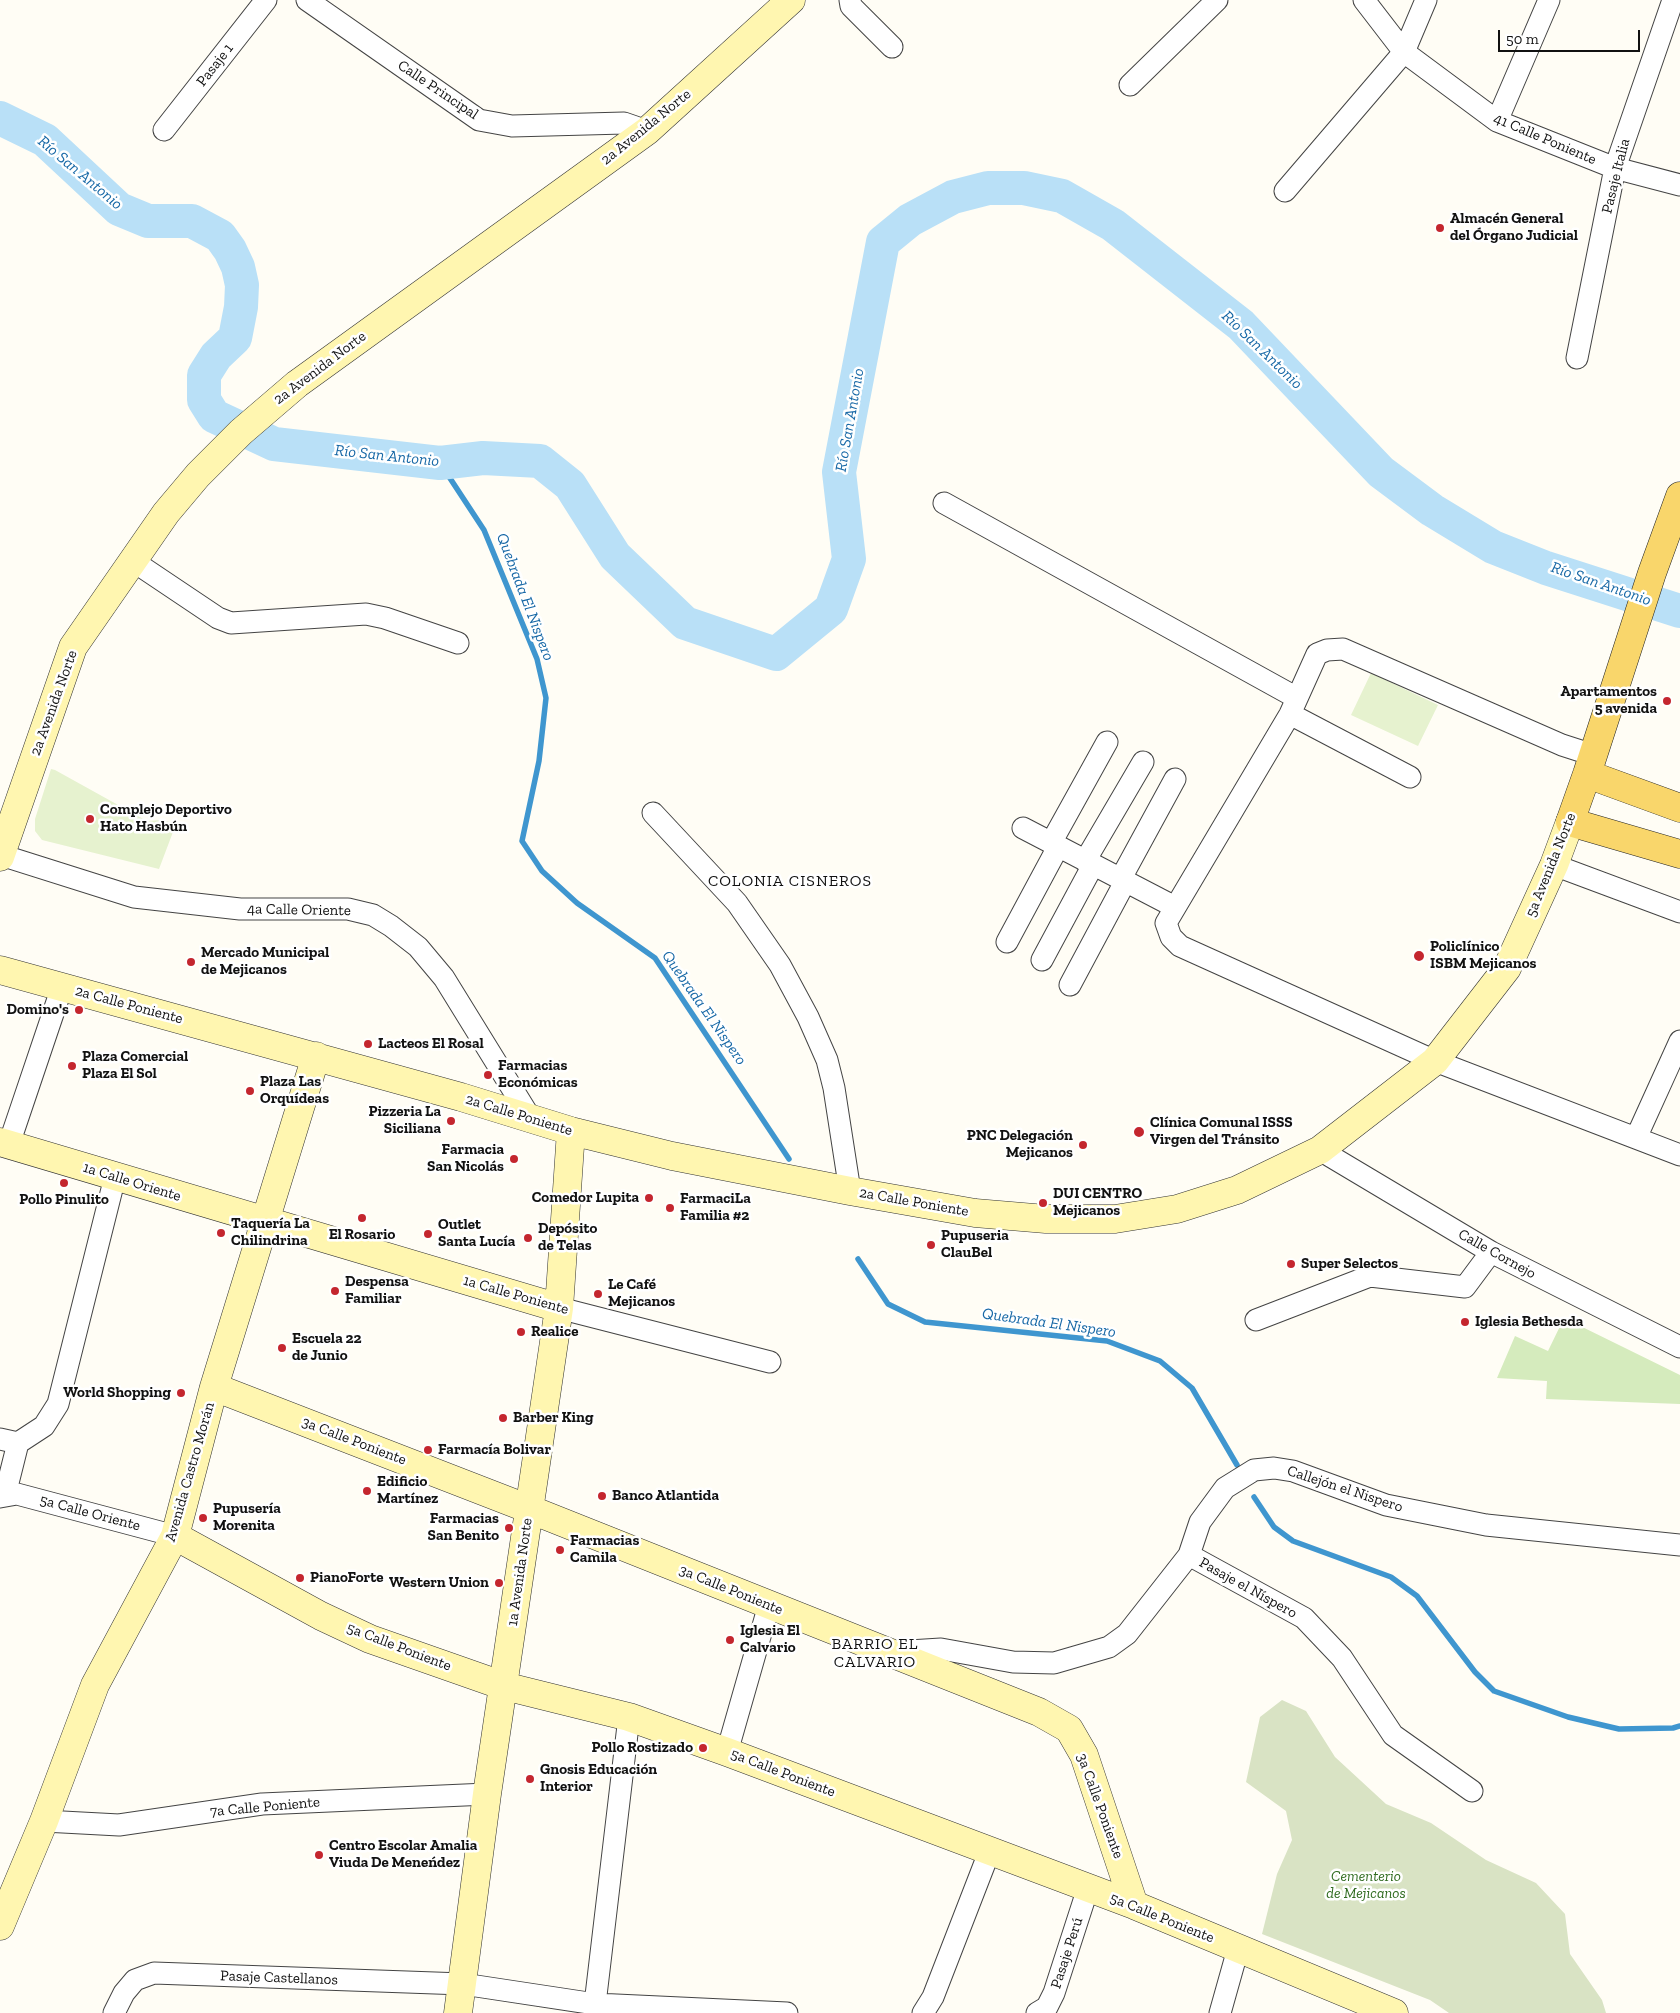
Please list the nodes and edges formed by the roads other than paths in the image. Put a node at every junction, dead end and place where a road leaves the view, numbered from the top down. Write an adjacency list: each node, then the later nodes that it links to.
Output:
1 (266, 0): 14 (street, Pasaje 1)
2 (307, 0): 15 (street, Calle Principal)
3 (791, 0): 15 (main road, 2a Avenida Norte)
4 (850, 0): 10 (street)
5 (1217, 0): 12 (street)
6 (1364, 0): 11 (street, 41 Calle Poniente)
7 (1426, 0): 11 (street)
8 (1549, 0): 13 (street)
9 (1673, 0): 16 (street, Pasaje Italia)
10 (892, 47)
11 (1404, 52): 13 (street, 41 Calle Poniente); 18 (street)
12 (1130, 85)
13 (1497, 121): 16 (street, 41 Calle Poniente)
14 (164, 130)
15 (646, 131): 22 (main road, 2a Avenida Norte)
16 (1615, 168): 17 (street, 41 Calle Poniente); 19 (street, Pasaje Italia)
17 (1680, 185)
18 (1285, 191)
19 (1577, 358)
20 (1680, 496): 27 (main road, 5a Avenida Norte)
21 (944, 503): 24 (street)
22 (133, 561): 23 (street); 36 (main road, 2a Avenida Norte)
23 (458, 643)
24 (1293, 706): 27 (street); 28 (street); 40 (street)
25 (1107, 742): 34 (street)
26 (1143, 762): 37 (street)
27 (1590, 764): 30 (main road); 32 (main road, 5a Avenida Norte)
28 (1410, 777)
29 (1176, 779): 39 (street)
30 (1680, 808)
31 (653, 813): 57 (street)
32 (1570, 822): 35 (main road); 38 (main road, 5a Avenida Norte)
33 (1023, 828): 34 (street)
34 (1054, 845): 37 (street); 42 (street)
35 (1680, 854)
36 (0, 856): 50 (street, 4a Calle Oriente)
37 (1089, 863): 39 (street); 43 (street)
38 (1554, 865): 41 (street); 49 (main road, 5a Avenida Norte)
39 (1123, 881): 40 (street); 45 (street)
40 (1173, 906): 49 (street)
41 (1680, 912)
42 (1007, 942)
43 (1042, 960)
44 (0, 970): 46 (main road, 2a Calle Poniente)
45 (1070, 985)
46 (62, 986): 48 (main road, 2a Calle Poniente); 53 (street)
47 (1680, 1041): 52 (street)
48 (316, 1056): 50 (main road, 2a Calle Poniente); 59 (main road, Avenida Castro Morán)
49 (1435, 1061): 52 (street); 54 (main road, 5a Avenida Norte)
50 (530, 1119): 51 (main road, 2a Calle Poniente)
51 (571, 1131): 57 (main road, 2a Calle Poniente); 61 (main road, 1a Avenida Norte)
52 (1636, 1138): 55 (street)
53 (5, 1143): 56 (main road, 1a Calle Oriente)
54 (1320, 1150): 58 (main road, 5a Avenida Norte); 60 (street, Calle Cornejo)
55 (1680, 1155)
56 (115, 1177): 59 (main road, 1a Calle Oriente); 66 (street)
57 (850, 1192): 58 (main road, 2a Calle Poniente)
58 (1046, 1219)
59 (265, 1222): 61 (main road, 1a Calle Poniente); 65 (main road, Avenida Castro Morán)
60 (1491, 1252): 62 (street); 63 (street, Calle Cornejo)
61 (559, 1308): 64 (street, 1a Calle Poniente); 68 (main road, 1a Avenida Norte)
62 (1256, 1320)
63 (1680, 1347)
64 (770, 1362)
65 (214, 1387): 68 (main road, 3a Calle Poniente); 69 (main road, Avenida Castro Morán)
66 (9, 1441): 67 (street)
67 (2, 1496): 69 (street, 5a Calle Oriente)
68 (529, 1509): 72 (main road, 3a Calle Poniente); 74 (main road, 1a Avenida Norte)
69 (175, 1536): 74 (main road, 5a Calle Poniente); 79 (main road, Avenida Castro Morán)
70 (1680, 1545): 71 (street, Callejón el Nispero)
71 (1189, 1555): 73 (street, Callejón el Nispero); 77 (street, Pasaje el Níspero)
72 (769, 1605): 73 (main road, 3a Calle Poniente); 76 (street)
73 (890, 1652): 82 (main road, 3a Calle Poniente)
74 (504, 1686): 75 (main road, 5a Calle Poniente); 78 (main road, 1a Avenida Norte)
75 (629, 1717): 76 (main road, 5a Calle Poniente); 86 (street)
76 (727, 1752): 80 (main road, 5a Calle Poniente)
77 (1472, 1791)
78 (487, 1794): 79 (street, 7a Calle Poniente); 85 (main road, 1a Avenida Norte)
79 (44, 1820): 83 (main road, Avenida Castro Morán)
80 (990, 1850): 81 (main road, 5a Calle Poniente); 90 (street)
81 (1088, 1888): 82 (main road, 5a Calle Poniente); 91 (street, Pasaje Perú)
82 (1134, 1906): 84 (main road, 5a Calle Poniente)
83 (0, 1926)
84 (1238, 1949): 92 (street); 93 (main road, 5a Calle Poniente)
85 (462, 1984): 86 (street, Pasaje Castellanos); 87 (street, Pasaje Castellanos); 88 (main road, 1a Avenida Norte)
86 (596, 2008): 89 (street, Pasaje Castellanos)
87 (114, 2013)
88 (458, 2013)
89 (787, 2013)
90 (922, 2013)
91 (1037, 2013)
92 (1220, 2013)
93 (1394, 2013)

